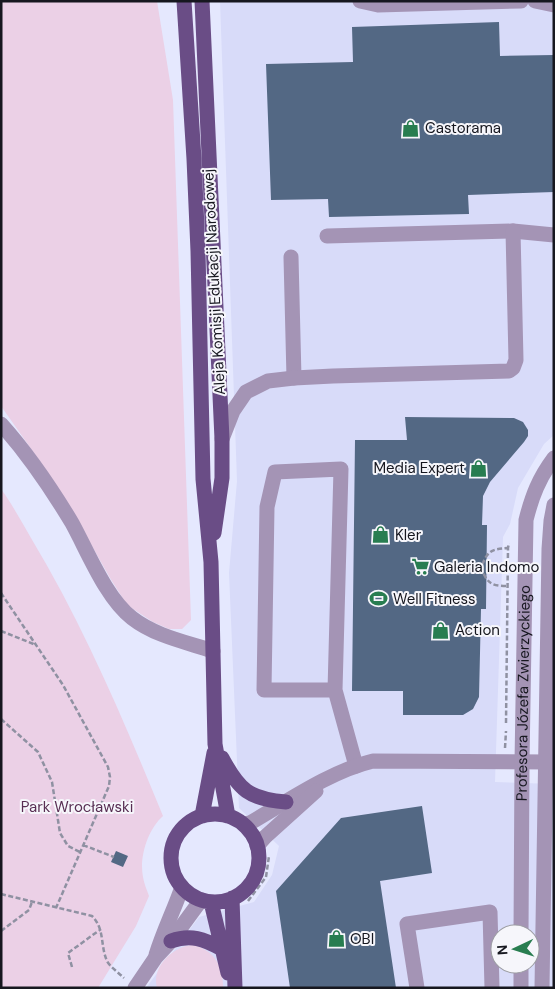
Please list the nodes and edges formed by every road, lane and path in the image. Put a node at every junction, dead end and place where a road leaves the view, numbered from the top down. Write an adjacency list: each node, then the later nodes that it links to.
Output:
1 (184, 1): 17 (main road, Aleja Komisji Edukacji Narodowej)
2 (202, 1): 13 (main road, Aleja Komisji Edukacji Narodowej)
3 (360, 1): 4 (street)
4 (521, 1)
5 (535, 1): 6 (street)
6 (554, 5)
7 (513, 231): 8 (street); 9 (street); 11 (street)
8 (554, 235)
9 (327, 236)
10 (292, 257): 11 (street)
11 (294, 378): 13 (street)
12 (1, 424): 24 (street)
13 (222, 439): 17 (main road, Aleja Komisji Edukacji Narodowej)
14 (554, 458): 18 (street, Profesora Józefa Zwierzyckiego)
15 (554, 504): 19 (street, Profesora Józefa Zwierzyckiego)
16 (508, 548): 20 (path)
17 (211, 562): 24 (main road, Aleja Komisji Edukacji Narodowej)
18 (524, 578): 19 (street); 30 (street, Profesora Józefa Zwierzyckiego)
19 (552, 578): 31 (street, Profesora Józefa Zwierzyckiego)
20 (507, 586)
21 (1, 593): 23 (path)
22 (1, 631): 23 (path)
23 (38, 645): 38 (path)
24 (213, 651): 28 (main road, Aleja Komisji Edukacji Narodowej)
25 (335, 690): 25 (street); 32 (street)
26 (1, 719): 40 (path)
27 (506, 731): 29 (path)
28 (215, 744): 34 (main road); 35 (main road, Aleja Komisji Edukacji Narodowej); 36 (main road, Aleja Komisji Edukacji Narodowej)
29 (498, 750)
30 (522, 762): 31 (street); 32 (street); 48 (street, Profesora Józefa Zwierzyckiego)
31 (550, 762): 61 (street, Profesora Józefa Zwierzyckiego)
32 (356, 766): 33 (street)
33 (332, 777): 34 (street); 39 (street)
34 (286, 802): 37 (street)
35 (202, 816): 36 (main road); 42 (main road)
36 (228, 816): 37 (main road)
37 (244, 824): 39 (main road)
38 (83, 845): 40 (path); 41 (path)
39 (264, 847): 46 (main road); 46 (path)
40 (80, 852): 47 (path)
41 (114, 857)
42 (182, 887): 44 (main road); 53 (street)
43 (1, 894): 45 (path)
44 (206, 901): 46 (main road); 51 (street); 52 (main road)
45 (32, 902): 47 (path); 50 (path)
46 (237, 903): 57 (main road)
47 (56, 908): 49 (path)
48 (521, 924)
49 (100, 929): 54 (path); 56 (path)
50 (1, 931)
51 (171, 941): 52 (main road); 53 (street)
52 (222, 949): 57 (main road)
53 (156, 957): 56 (street)
54 (72, 967)
55 (521, 974): 60 (street)
56 (134, 985)
57 (234, 988)
58 (417, 988): 59 (street)
59 (492, 988)
60 (521, 988)
61 (542, 988)

